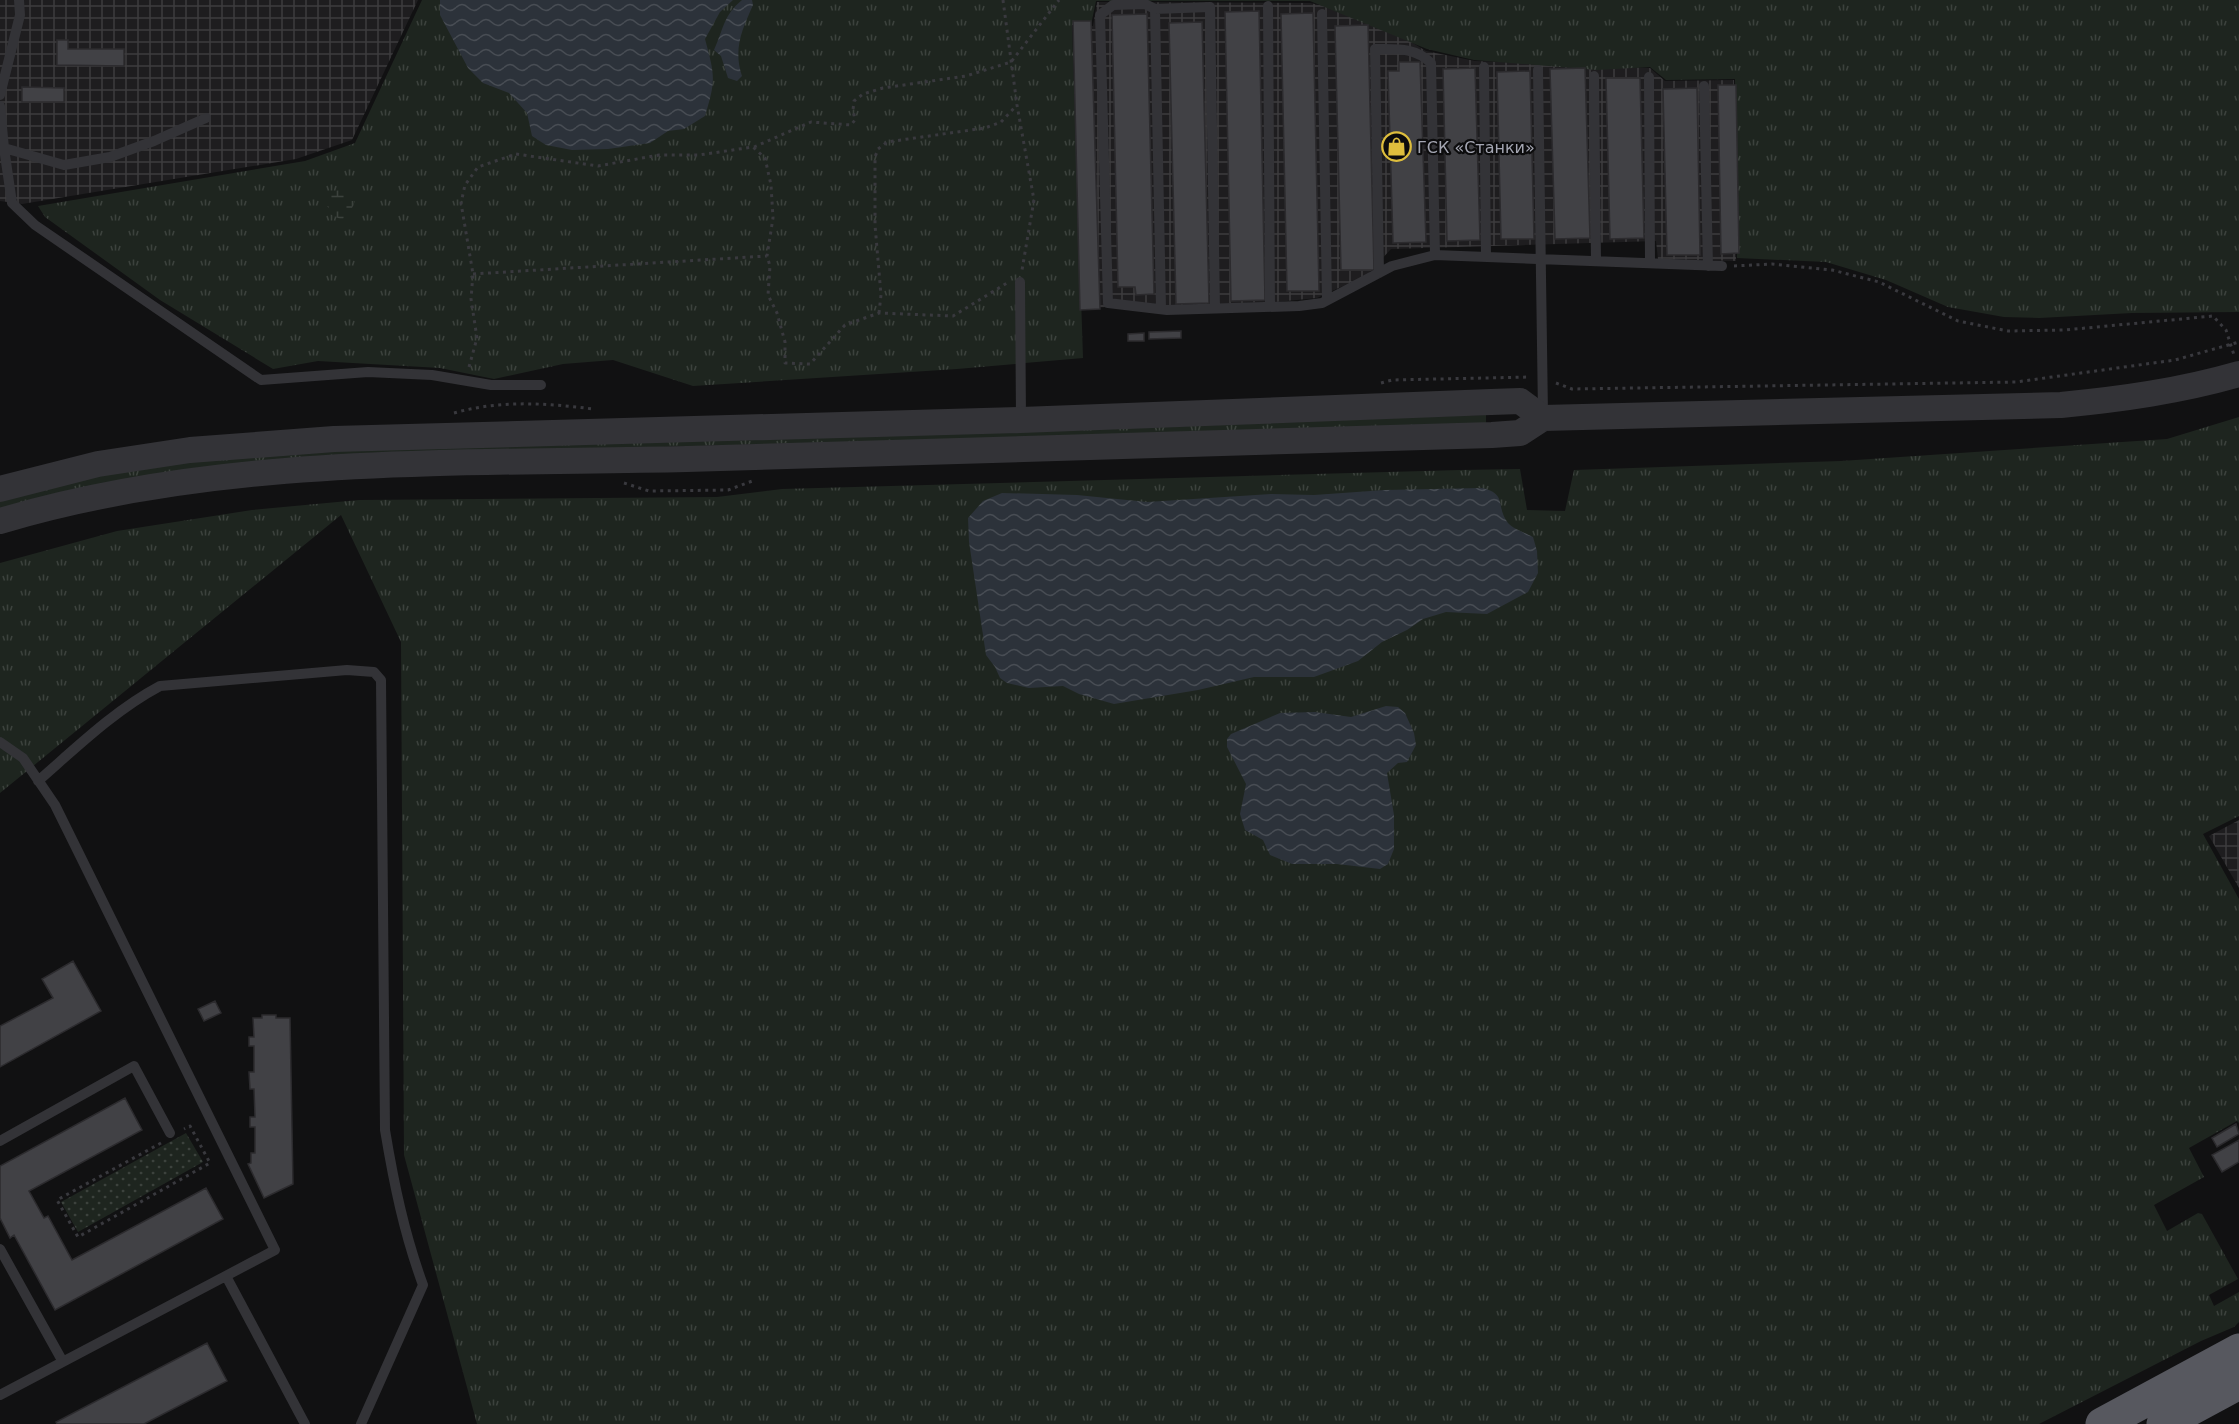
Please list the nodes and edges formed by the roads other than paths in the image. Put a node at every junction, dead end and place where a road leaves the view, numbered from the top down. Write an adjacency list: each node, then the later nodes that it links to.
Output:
1 (19, 0): 10 (lane)
2 (1269, 6): 24 (lane)
3 (1155, 9): 25 (lane); 25 (lane); 26 (lane)
4 (1322, 14): 23 (lane)
5 (1484, 67): 15 (lane)
6 (1538, 70): 16 (lane)
7 (1594, 76): 17 (lane)
8 (1648, 77): 18 (lane)
9 (1704, 86): 19 (lane)
10 (0, 95)
11 (0, 106): 13 (lane)
12 (206, 118): 13 (lane)
13 (4, 148): 28 (lane)
14 (1435, 255): 15 (lane); 21 (lane); 21 (lane)
15 (1486, 257): 16 (lane)
16 (1541, 259): 17 (lane); 29 (lane)
17 (1596, 261): 18 (lane)
18 (1650, 263): 19 (lane)
19 (1708, 266): 20 (lane)
20 (1722, 266)
21 (1379, 273): 23 (lane)
22 (1020, 282): 30 (lane)
23 (1327, 300): 24 (lane)
24 (1270, 307): 26 (lane)
25 (1161, 308): 26 (lane)
26 (1215, 308)
27 (2239, 374): 29 (street)
28 (541, 386)
29 (1543, 418): 30 (street); 32 (street)
30 (1021, 420): 31 (street)
31 (0, 489)
32 (0, 521)
33 (0, 742): 34 (lane)
34 (38, 781): 38 (lane); 44 (lane)
35 (171, 1135): 36 (lane)
36 (0, 1141)
37 (0, 1249): 40 (lane)
38 (226, 1276): 40 (lane); 43 (lane)
39 (2239, 1350): 45 (highway)
40 (63, 1362): 42 (lane)
41 (2239, 1383): 46 (highway)
42 (0, 1395)
43 (305, 1424)
44 (361, 1424)
45 (2102, 1424)
46 (2163, 1424)

